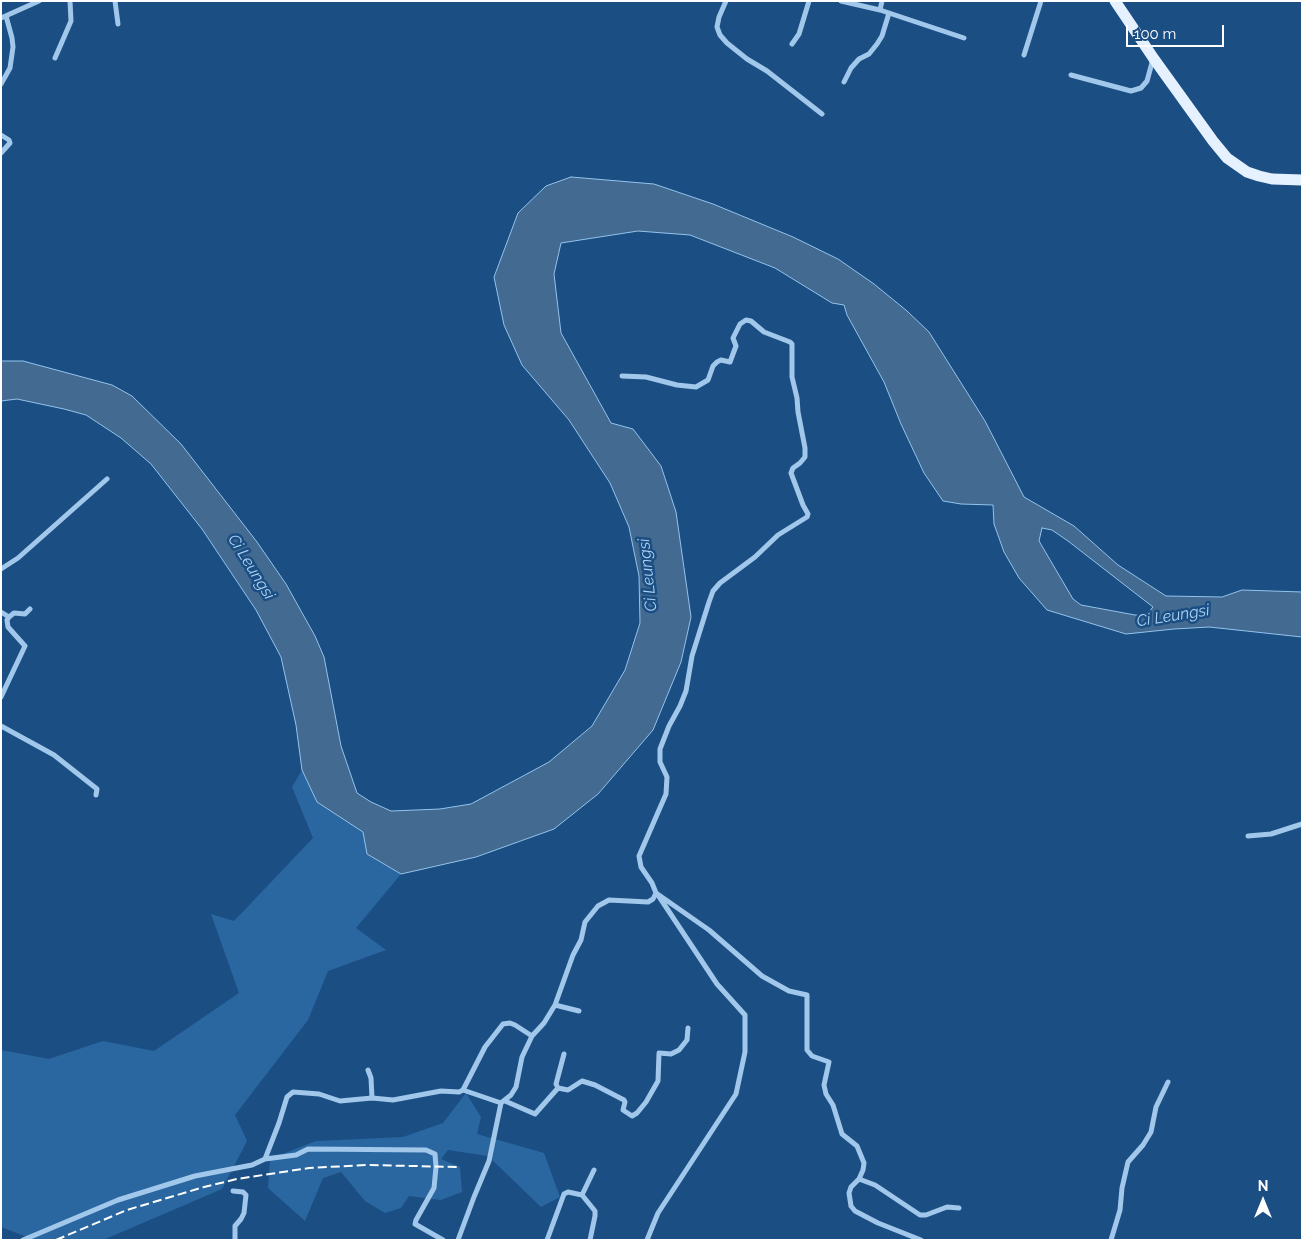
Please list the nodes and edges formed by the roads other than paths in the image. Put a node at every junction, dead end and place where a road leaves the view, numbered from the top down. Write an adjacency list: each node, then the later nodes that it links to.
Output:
1 (39, 1): 12 (street)
2 (70, 1): 17 (street)
3 (115, 1): 13 (street)
4 (726, 1): 22 (street)
5 (809, 1): 15 (street)
6 (841, 1): 10 (street)
7 (882, 1): 10 (street)
8 (1041, 1): 16 (street)
9 (1120, 4): 18 (main road)
10 (880, 10): 11 (street)
11 (889, 13): 14 (street); 20 (street)
12 (4, 17): 21 (street)
13 (118, 24)
14 (964, 38)
15 (792, 44)
16 (1024, 55)
17 (55, 58)
18 (1154, 59): 19 (street); 25 (main road)
19 (1071, 75)
20 (844, 82)
21 (1, 84)
22 (822, 114)
23 (1, 135): 24 (street)
24 (1, 153)
25 (1302, 180)
26 (622, 376): 37 (street)
27 (107, 479): 28 (street)
28 (1, 569)
29 (30, 609): 31 (street)
30 (1, 612): 31 (street)
31 (9, 617): 32 (street)
32 (1, 697)
33 (1, 726): 34 (street)
34 (96, 795)
35 (1302, 824): 36 (street)
36 (1248, 836)
37 (656, 893): 38 (street); 51 (street); 61 (street)
38 (555, 1005): 39 (street); 41 (street)
39 (579, 1011)
40 (688, 1028): 45 (street)
41 (532, 1036): 46 (street); 48 (street)
42 (564, 1054): 45 (street)
43 (368, 1070): 47 (street)
44 (1168, 1082): 63 (street)
45 (558, 1088): 48 (street)
46 (463, 1090): 47 (street); 48 (street)
47 (372, 1098): 49 (street)
48 (503, 1102): 58 (street)
49 (265, 1159): 55 (street); 57 (street)
50 (594, 1170): 53 (street)
51 (859, 1179): 54 (street); 62 (street)
52 (233, 1191): 56 (street)
53 (582, 1195): 59 (street); 60 (street)
54 (959, 1208)
55 (23, 1240)
56 (235, 1240)
57 (443, 1240)
58 (458, 1240)
59 (547, 1240)
60 (590, 1240)
61 (647, 1240)
62 (921, 1240)
63 (1111, 1240)

